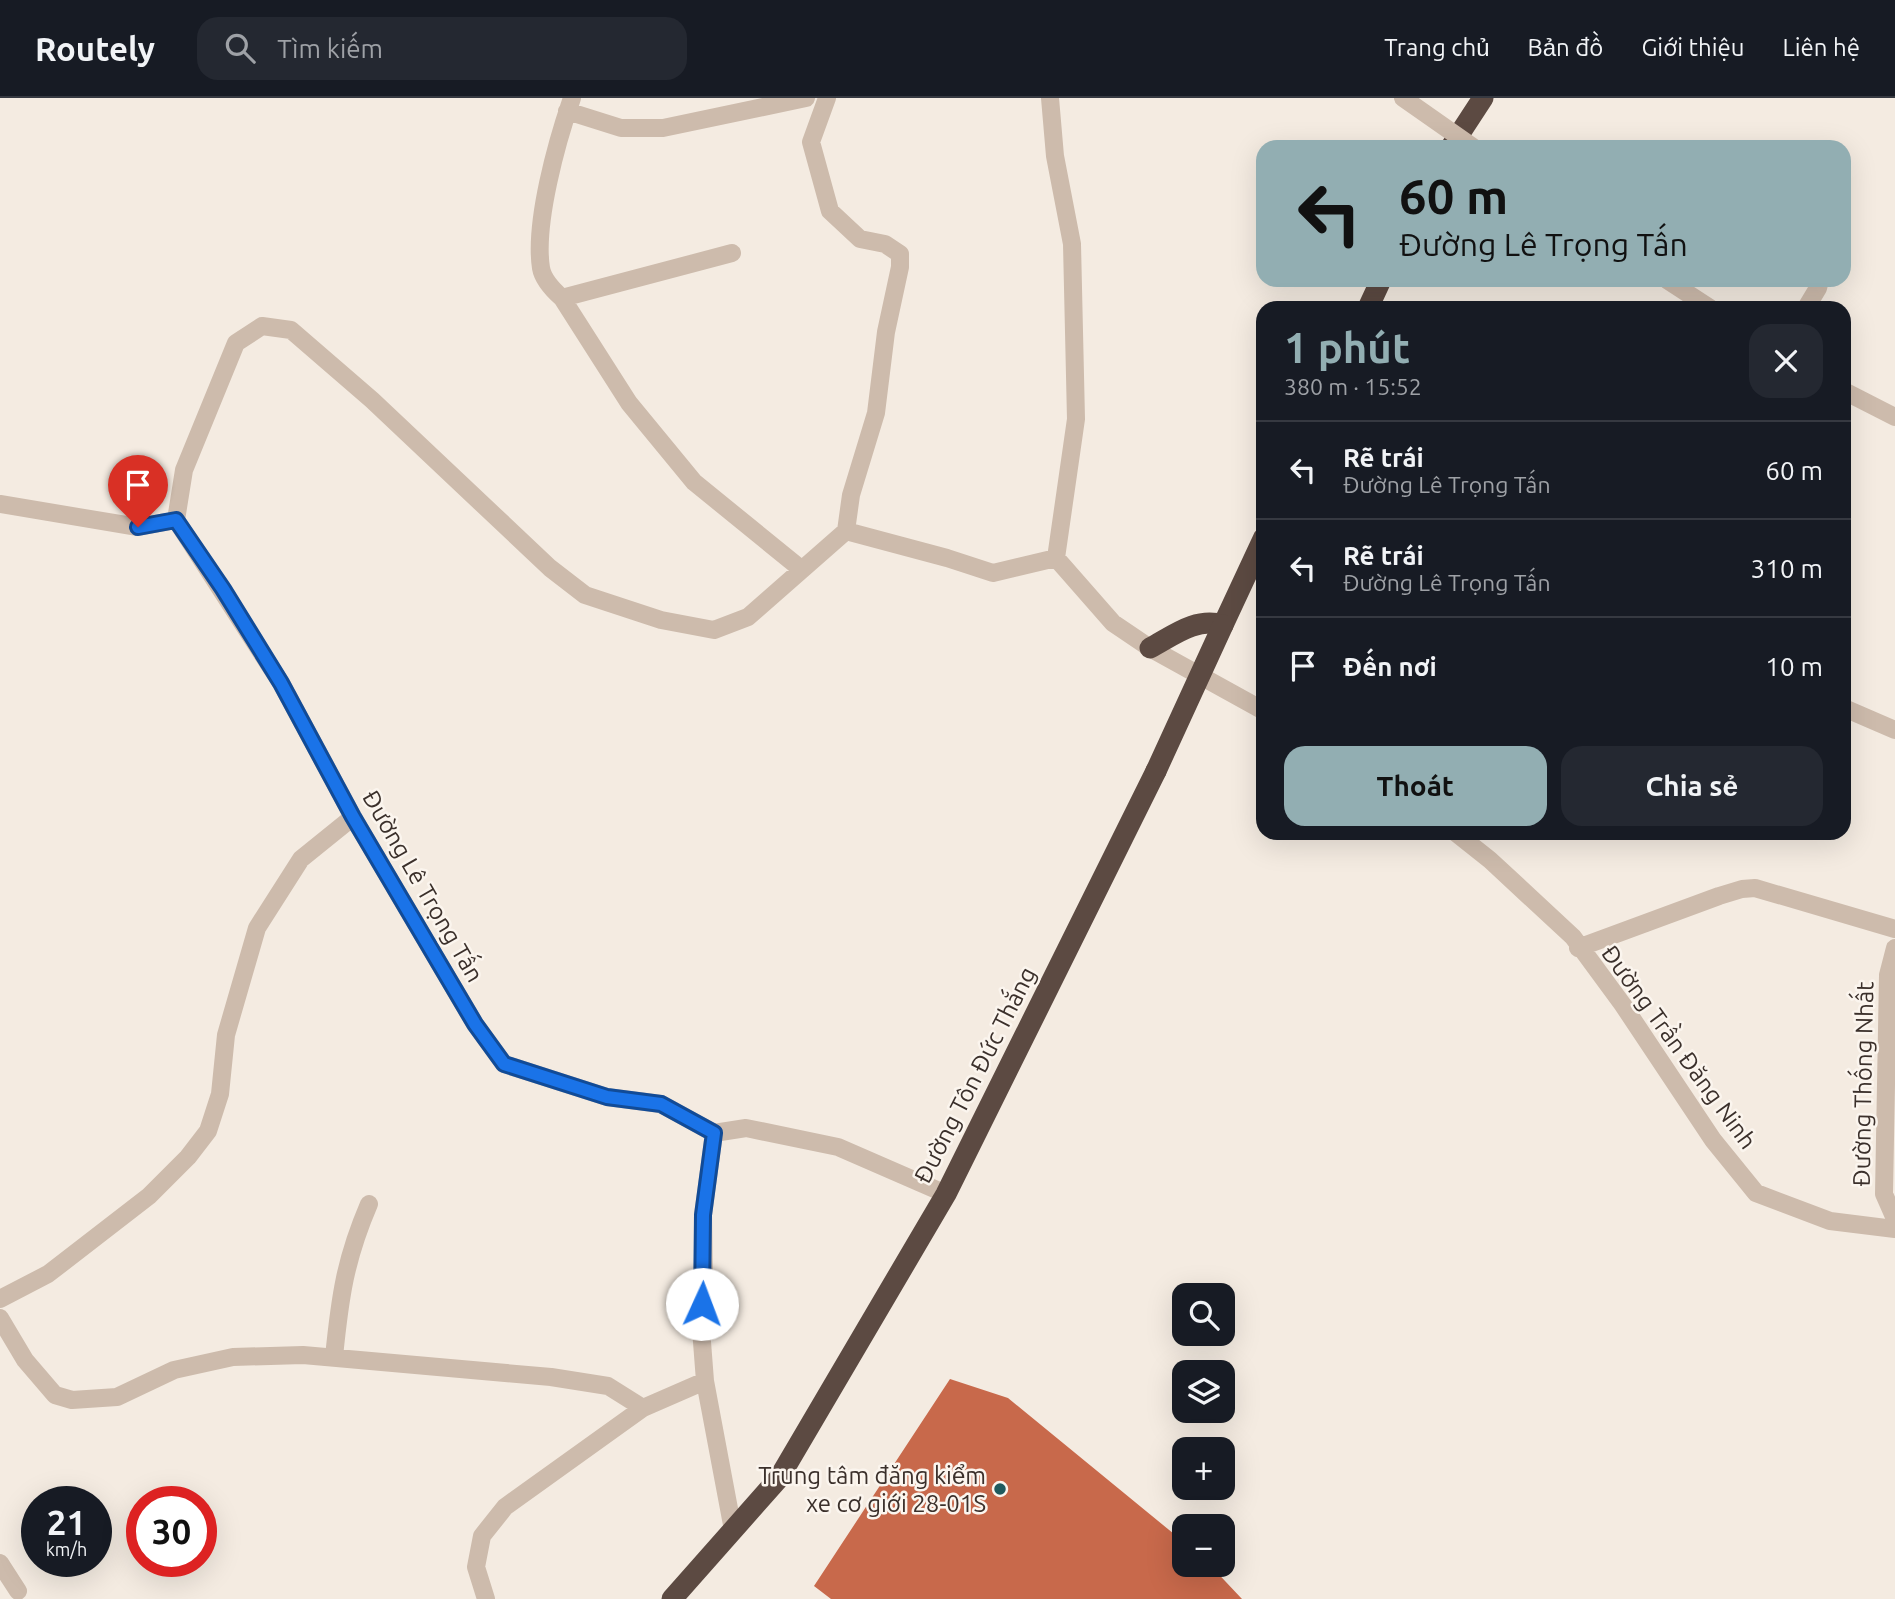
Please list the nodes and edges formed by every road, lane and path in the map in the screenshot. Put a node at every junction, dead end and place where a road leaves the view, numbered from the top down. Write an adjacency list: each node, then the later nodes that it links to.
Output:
1 (806, 98): 6 (street)
2 (827, 98): 17 (street)
3 (1050, 98): 19 (street)
4 (1403, 98): 8 (street, bridge)
5 (1483, 98): 7 (highway)
6 (570, 105): 11 (street)
7 (1456, 140)
8 (1463, 140)
9 (732, 253): 11 (street)
10 (1678, 287): 12 (street)
11 (562, 298): 20 (street)
12 (1699, 301)
13 (1851, 395): 14 (street)
14 (1895, 417)
15 (0, 504): 16 (street)
16 (176, 520): 20 (street); 26 (street, Đường Lê Trọng Tấn)
17 (846, 531): 19 (street); 20 (street)
18 (1256, 554): 21 (highway, Đường Tôn Đức Thắng)
19 (1056, 558): 22 (street)
20 (801, 569)
21 (1223, 625): 22 (highway); 32 (highway, Đường Tôn Đức Thắng, bridge)
22 (1150, 648): 23 (street)
23 (1256, 707)
24 (1851, 711): 25 (street)
25 (1895, 730)
26 (353, 817): 31 (street, Đường Lê Trọng Tấn); 36 (street)
27 (1465, 840): 29 (street, Đường Trần Đăng Ninh)
28 (1895, 929): 29 (street)
29 (1578, 948): 35 (street, Đường Trần Đăng Ninh)
30 (1895, 948): 34 (street, Đường Thống Nhất)
31 (714, 1133): 32 (street); 39 (street)
32 (946, 1194): 41 (highway, Đường Tôn Đức Thắng)
33 (369, 1204): 38 (street)
34 (1895, 1219)
35 (1895, 1229)
36 (0, 1298)
37 (0, 1318): 38 (street)
38 (334, 1357): 40 (street)
39 (705, 1381): 40 (street); 41 (street)
40 (643, 1408): 44 (street)
41 (733, 1530): 45 (highway, Đường Tôn Đức Thắng)
42 (0, 1563): 43 (street)
43 (18, 1591)
44 (486, 1599)
45 (672, 1599)

